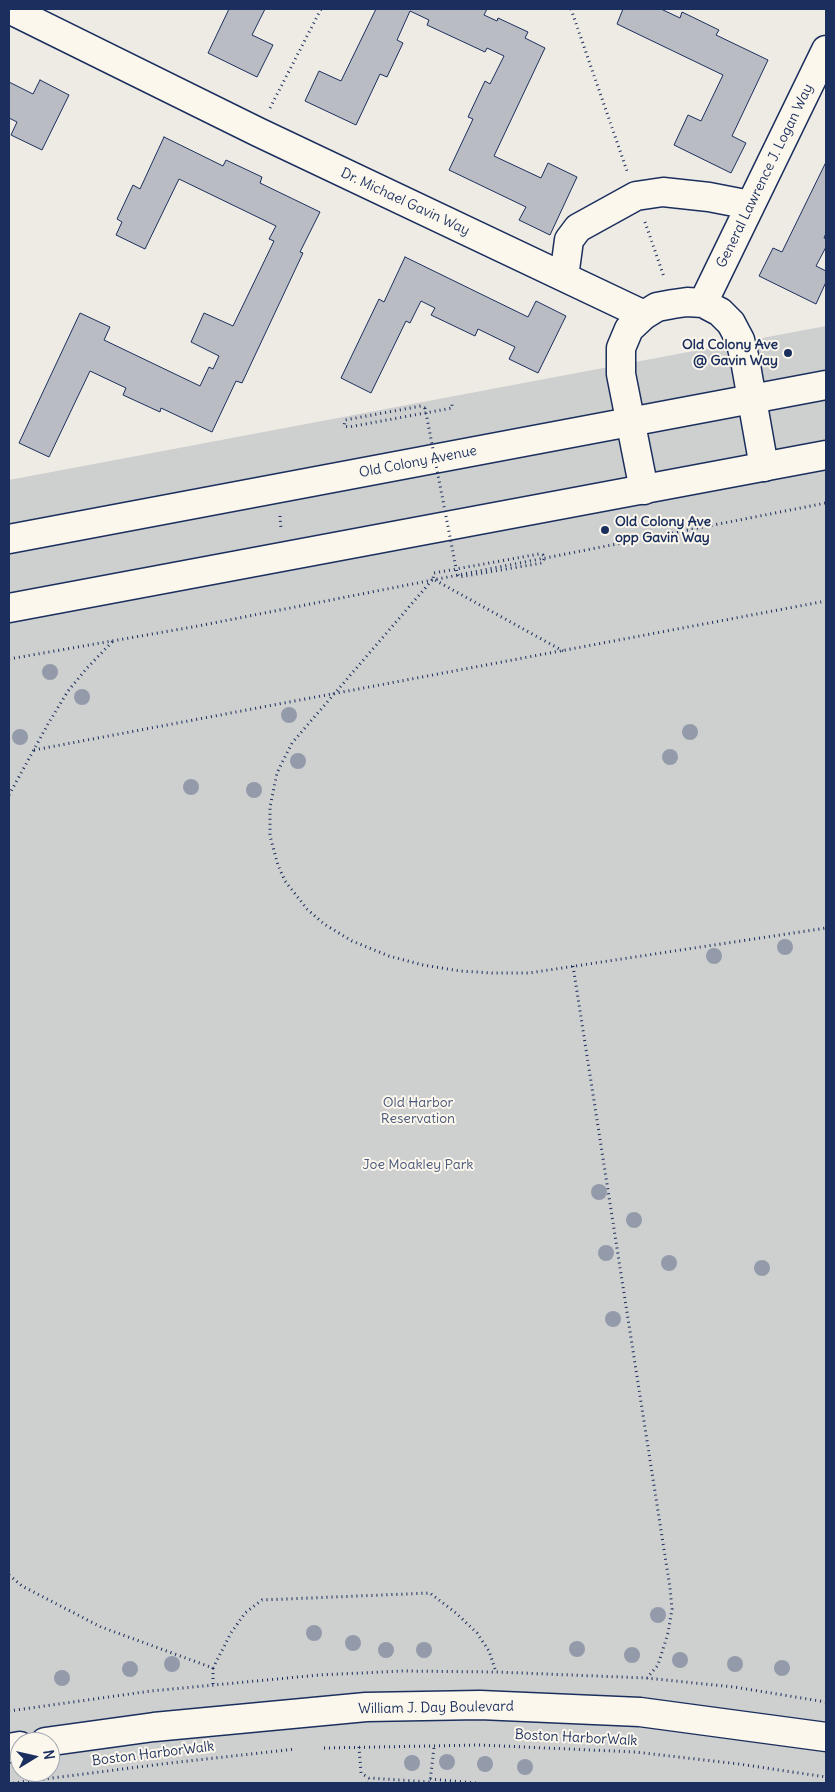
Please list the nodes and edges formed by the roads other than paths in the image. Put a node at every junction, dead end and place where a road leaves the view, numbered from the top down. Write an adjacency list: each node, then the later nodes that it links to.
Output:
1 (9, 9): 4 (main road, Dr. Michael Gavin Way)
2 (826, 50): 3 (main road, General Lawrence J. Logan Way)
3 (750, 205): 4 (main road); 5 (main road, General Lawrence J. Logan Way)
4 (564, 277): 6 (main road, Dr. Michael Gavin Way)
5 (703, 303): 6 (main road); 8 (main road)
6 (644, 314): 9 (main road)
7 (826, 385): 8 (main road, Old Colony Avenue)
8 (753, 399): 9 (main road, Old Colony Avenue); 11 (main road)
9 (630, 421): 12 (main road); 13 (main road, Old Colony Avenue)
10 (826, 455): 11 (main road)
11 (764, 466): 12 (main road)
12 (644, 490): 14 (main road)
13 (9, 539)
14 (9, 608)
15 (826, 1737): 16 (main road, William J. Day Boulevard)
16 (60, 1740)

